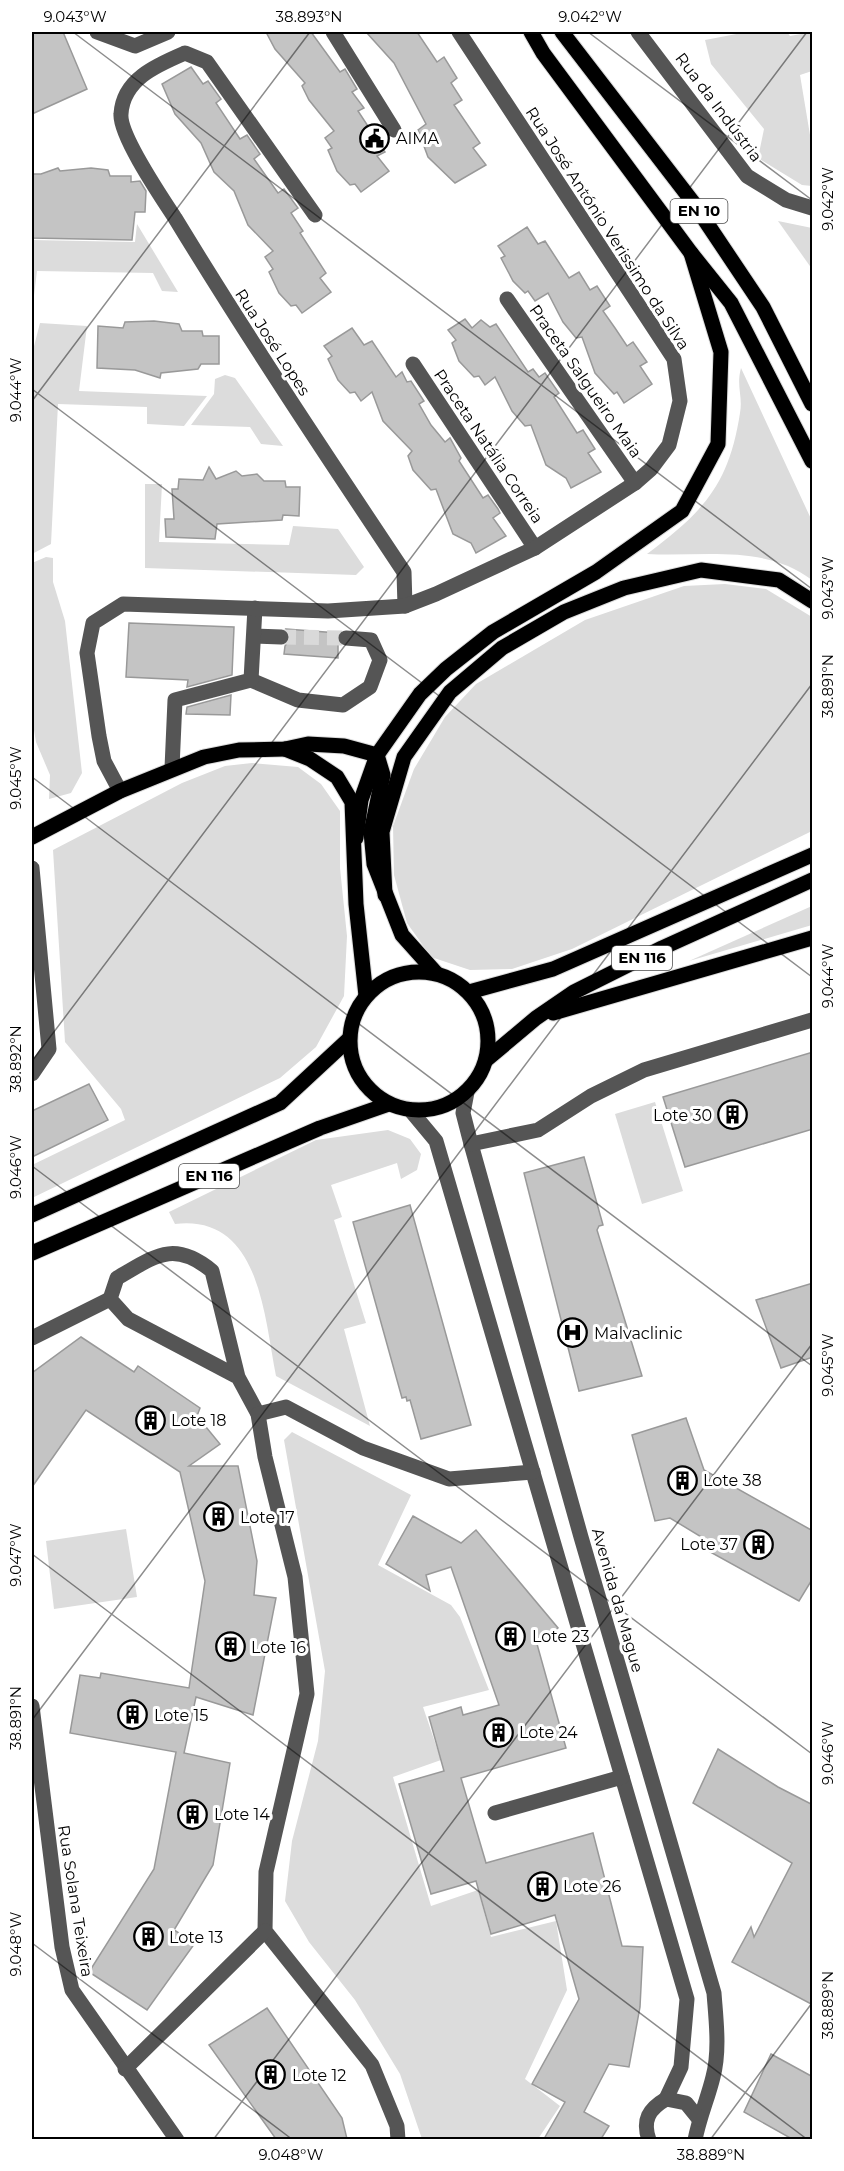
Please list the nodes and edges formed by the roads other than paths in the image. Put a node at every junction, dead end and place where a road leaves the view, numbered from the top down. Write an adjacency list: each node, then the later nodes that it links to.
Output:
1 (97, 32): 2 (street)
2 (168, 32)
3 (333, 32): 8 (street)
4 (459, 32): 16 (street, Rua José António Verissimo da Silva)
5 (531, 32): 11 (main road, EN 10)
6 (562, 32): 14 (main road, EN 10)
7 (638, 32): 9 (street, Rua da Indústria)
8 (394, 130)
9 (813, 208)
10 (315, 215): 19 (street, Rua José Lopes)
11 (691, 253): 15 (main road, EN 10); 26 (main road)
12 (507, 299): 16 (street, Praceta Salgueiro Maia)
13 (413, 364): 17 (street, Praceta Natália Correia)
14 (813, 404)
15 (813, 461)
16 (635, 483): 17 (street, Rua José António Verissimo da Silva)
17 (535, 548): 19 (street, Rua José António Verissimo da Silva)
18 (813, 601): 34 (main road)
19 (405, 606): 20 (street, Rua José António Verissimo da Silva)
20 (255, 608): 21 (street); 28 (street, Rua José António Verissimo da Silva)
21 (254, 636): 22 (street); 24 (street)
22 (281, 637)
23 (346, 638): 24 (street)
24 (251, 680): 27 (street)
25 (285, 749): 26 (main road); 27 (main road); 30 (main road)
26 (377, 755): 30 (main road); 34 (main road)
27 (172, 768): 28 (main road)
28 (120, 792): 29 (main road)
29 (32, 837)
30 (356, 838): 38 (main road)
31 (813, 855): 37 (main road, EN 116)
32 (32, 868): 43 (street)
33 (813, 880): 39 (main road, EN 116)
34 (385, 895): 36 (main road)
35 (813, 938): 39 (main road)
36 (436, 973): 37 (main road); 38 (main road)
37 (469, 992): 42 (main road)
38 (366, 996): 41 (main road)
39 (536, 1018): 42 (main road, EN 116)
40 (813, 1020): 47 (street)
41 (349, 1039): 45 (main road); 48 (main road, EN 116)
42 (486, 1060): 44 (main road)
43 (32, 1074)
44 (467, 1092): 46 (main road); 47 (street, Avenida da Mague)
45 (389, 1104): 46 (main road); 49 (main road, EN 116)
46 (411, 1111): 54 (street)
47 (471, 1144): 61 (street, Avenida da Mague)
48 (32, 1215)
49 (32, 1253)
50 (110, 1299): 51 (street); 52 (street); 52 (street)
51 (32, 1338)
52 (238, 1377): 53 (street)
53 (258, 1414): 54 (street); 58 (street)
54 (533, 1472): 56 (street)
55 (32, 1706): 59 (street, Rua Solana Teixeira)
56 (622, 1777): 57 (street); 60 (street)
57 (495, 1813)
58 (265, 1931): 59 (street); 63 (street)
59 (125, 2069): 62 (street, Rua Solana Teixeira)
60 (666, 2099): 61 (street); 64 (street)
61 (699, 2119): 65 (street, Avenida da Mague)
62 (177, 2139)
63 (398, 2139)
64 (649, 2139)
65 (695, 2139)

